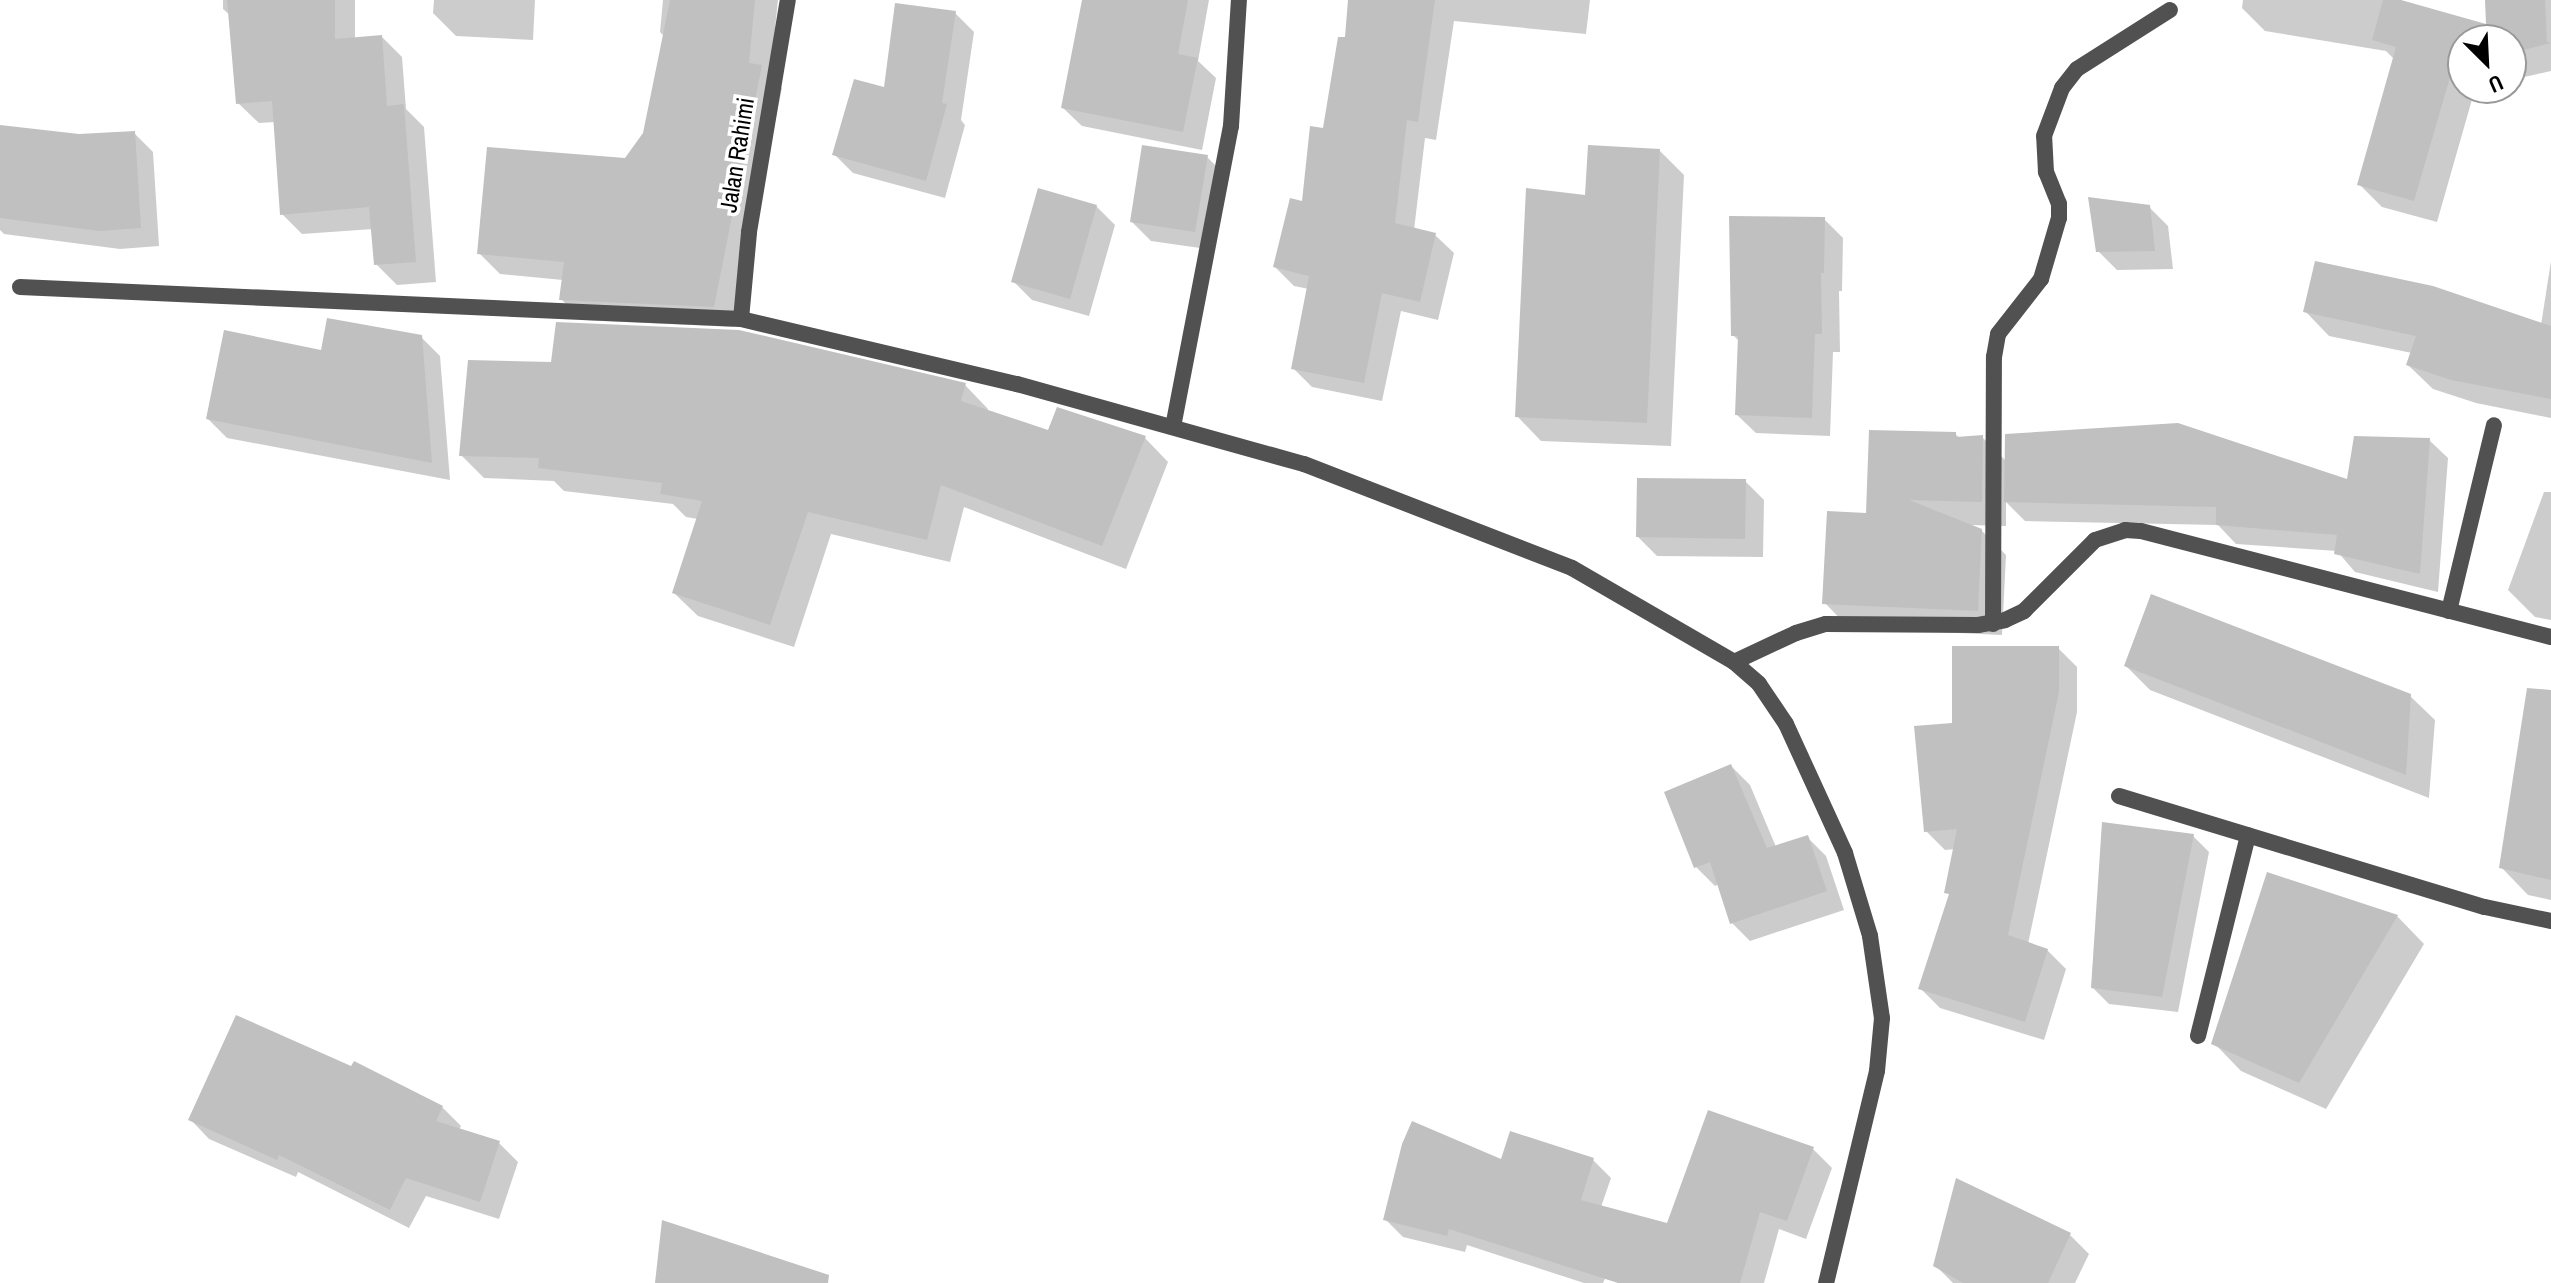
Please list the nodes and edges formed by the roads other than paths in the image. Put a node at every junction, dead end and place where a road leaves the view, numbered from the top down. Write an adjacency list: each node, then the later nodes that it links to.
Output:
1 (788, 0): 5 (street, Jalan Rahimi)
2 (1239, 0): 7 (street)
3 (2170, 10): 9 (street)
4 (20, 287): 5 (street)
5 (741, 319): 7 (street)
6 (2494, 425): 8 (street)
7 (1173, 427): 11 (street)
8 (2449, 611): 9 (street); 10 (street)
9 (1993, 624): 11 (street)
10 (2551, 637)
11 (1734, 662): 16 (street)
12 (2119, 796): 13 (street)
13 (2248, 835): 14 (street); 15 (street)
14 (2551, 921)
15 (2198, 1036)
16 (1826, 1283)

